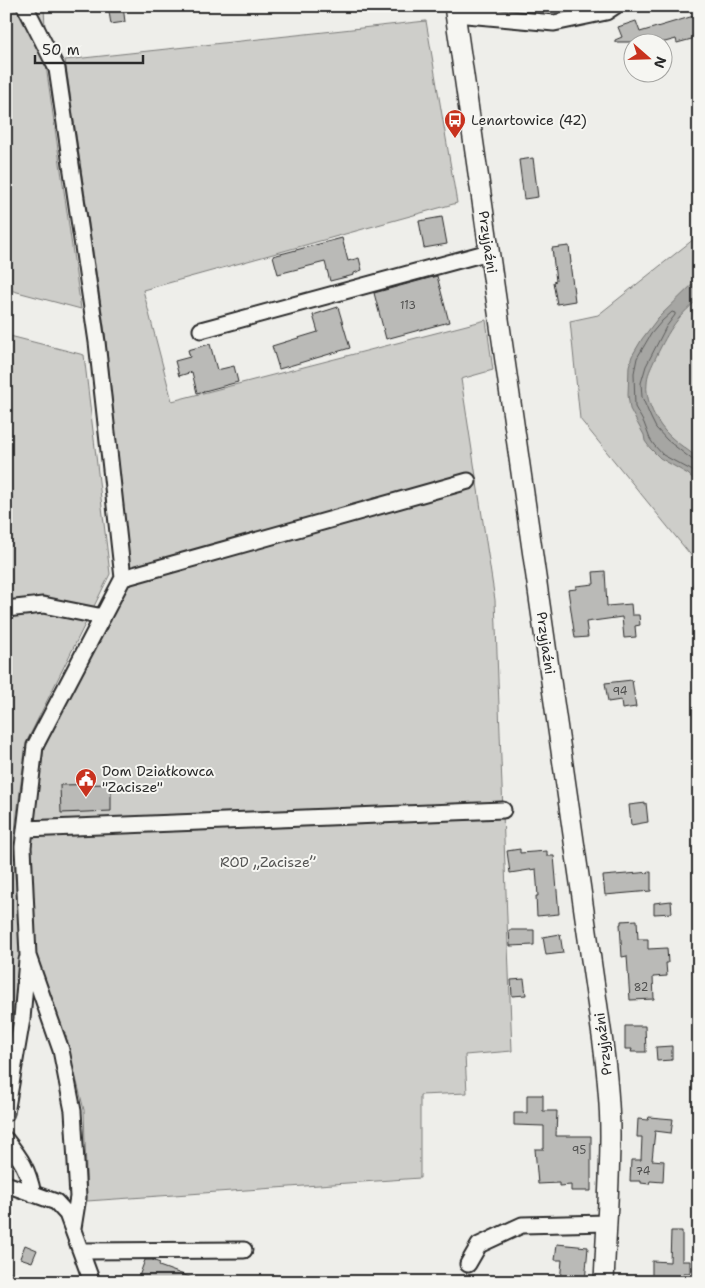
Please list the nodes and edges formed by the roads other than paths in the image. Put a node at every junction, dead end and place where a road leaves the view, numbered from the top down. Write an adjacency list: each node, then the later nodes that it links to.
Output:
1 (25, 6): 7 (street)
2 (616, 6): 3 (street)
3 (454, 10): 4 (main road, Przyjaźni)
4 (490, 252): 5 (street); 18 (main road, Przyjaźni)
5 (201, 330)
6 (468, 481): 7 (street)
7 (123, 578): 9 (street)
8 (6, 610): 9 (street)
9 (103, 617): 11 (street)
10 (503, 810): 11 (street)
11 (25, 828): 12 (street)
12 (28, 956): 13 (street); 19 (street)
13 (6, 1113)
14 (6, 1121): 15 (street)
15 (8, 1142): 17 (street)
16 (6, 1184): 17 (street)
17 (33, 1194): 19 (street)
18 (607, 1223): 22 (street); 26 (main road, Przyjaźni)
19 (73, 1228): 20 (street)
20 (81, 1250): 21 (street); 25 (street)
21 (244, 1250)
22 (468, 1264)
23 (6, 1280): 24 (street)
24 (11, 1282)
25 (92, 1282)
26 (604, 1282)

